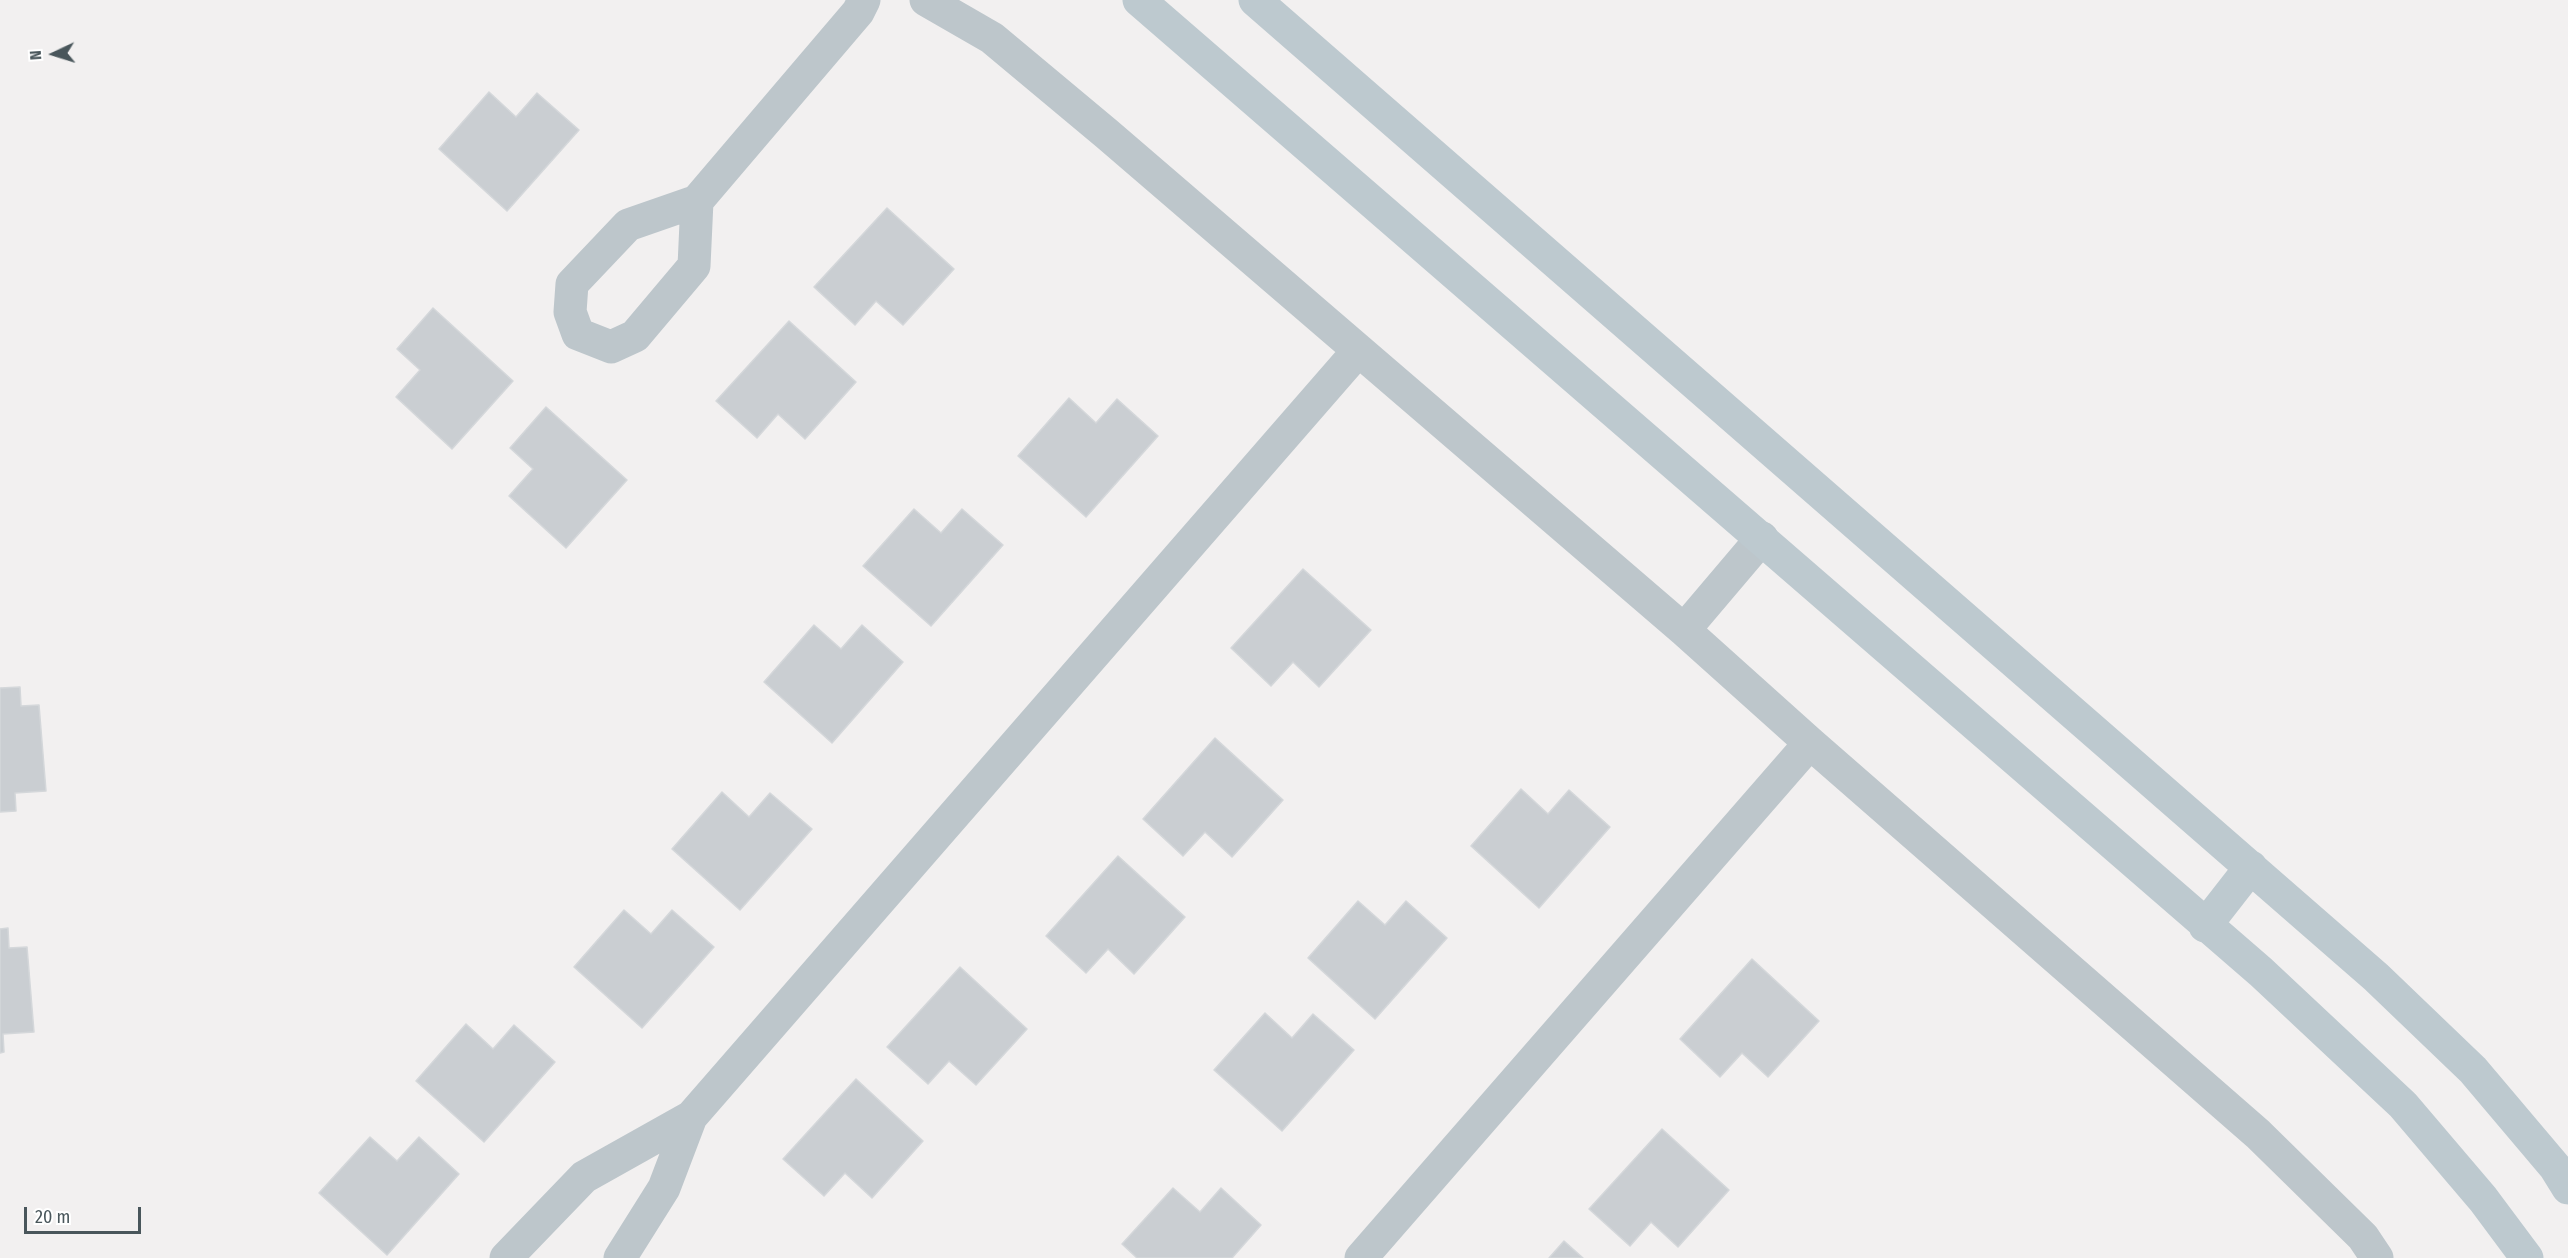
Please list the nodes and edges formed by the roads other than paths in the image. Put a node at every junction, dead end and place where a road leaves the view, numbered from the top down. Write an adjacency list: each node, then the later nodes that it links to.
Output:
1 (864, 0): 5 (street)
2 (926, 0): 6 (street)
3 (1139, 0): 7 (main road)
4 (1255, 0): 10 (main road)
5 (697, 201): 5 (street)
6 (1358, 351): 8 (street); 12 (street)
7 (1762, 538): 8 (street); 11 (main road)
8 (1684, 630): 9 (street)
9 (1810, 743): 16 (street); 17 (street)
10 (2251, 867): 11 (main road); 13 (main road)
11 (2205, 926): 18 (main road)
12 (691, 1117): 14 (street); 15 (street)
13 (2568, 1188)
14 (506, 1258)
15 (620, 1258)
16 (1361, 1258)
17 (2377, 1258)
18 (2527, 1258)

